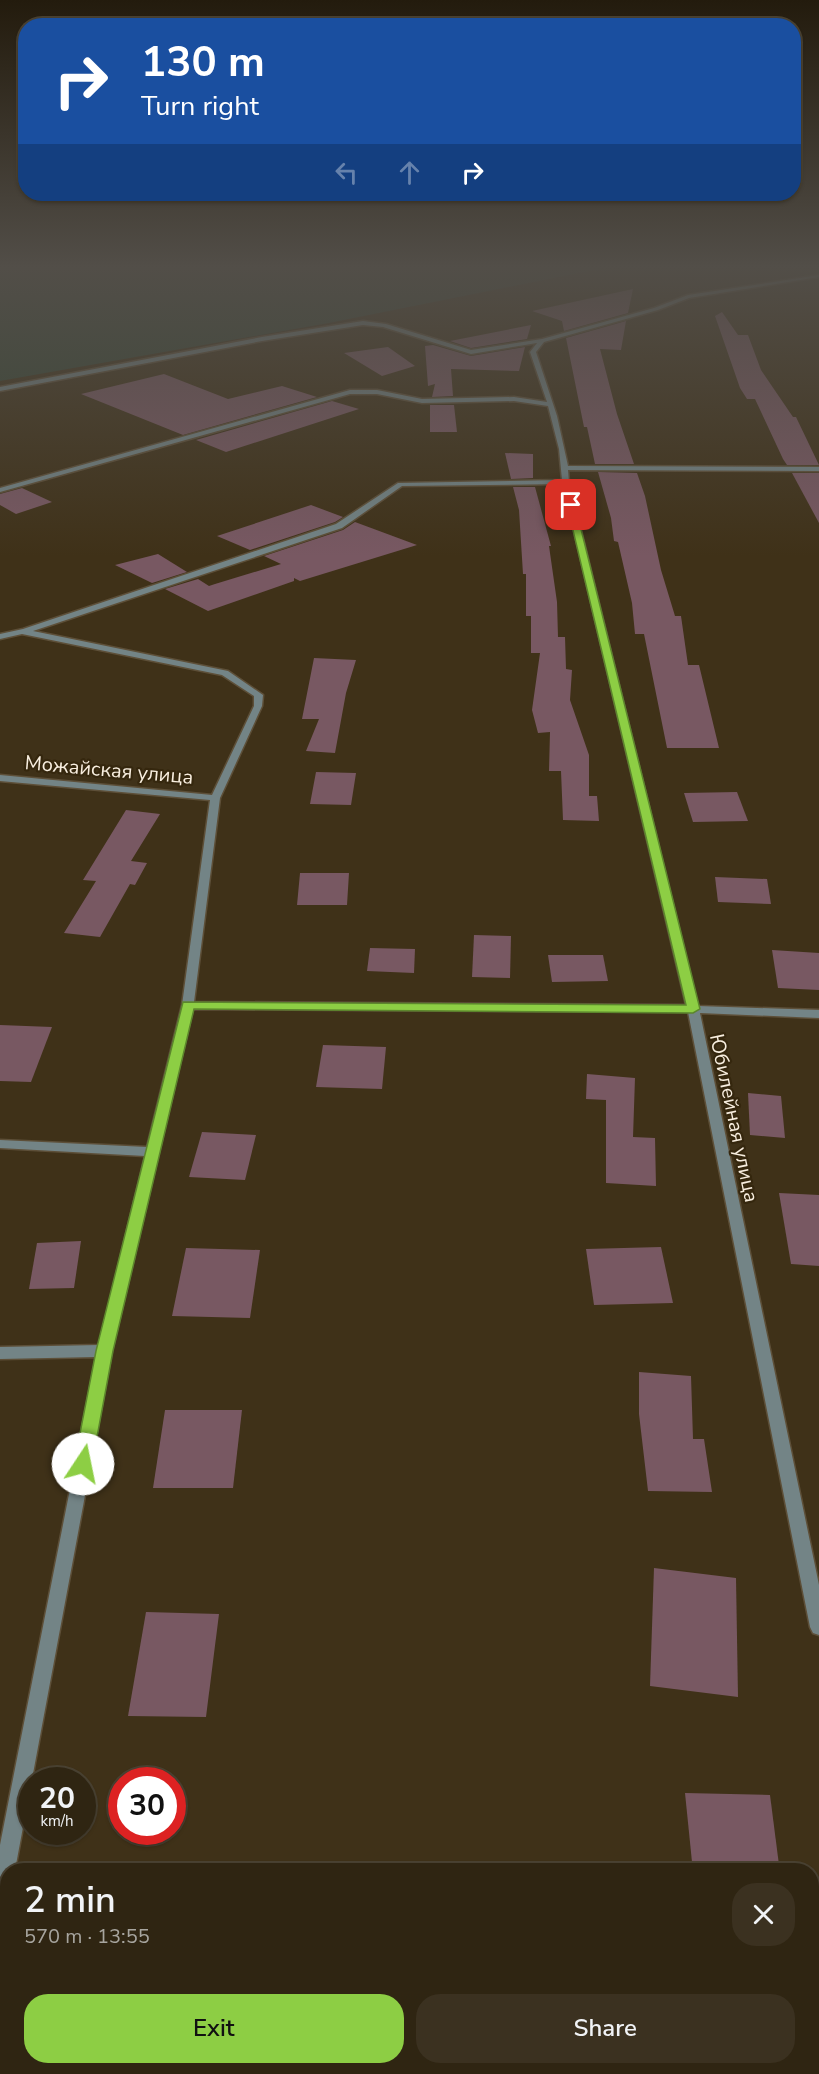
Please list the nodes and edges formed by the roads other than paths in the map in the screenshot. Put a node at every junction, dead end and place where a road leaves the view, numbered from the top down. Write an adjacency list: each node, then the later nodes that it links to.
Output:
1 (143, 362): 3 (street)
2 (536, 362): 4 (street, Юбилейная улица)
3 (0, 389)
4 (550, 404): 5 (street, Юбилейная улица); 8 (street)
5 (565, 468): 6 (street); 7 (street, Юбилейная улица)
6 (819, 469)
7 (566, 483): 9 (street); 14 (street, Юбилейная улица)
8 (0, 489)
9 (22, 632): 10 (street); 12 (street)
10 (0, 637)
11 (0, 778): 12 (street, Можайская улица)
12 (215, 798): 13 (street)
13 (188, 1005): 14 (street); 17 (street)
14 (693, 1009): 15 (street); 20 (street, Юбилейная улица)
15 (819, 1014)
16 (0, 1143): 17 (street)
17 (151, 1152): 18 (street)
18 (105, 1351): 19 (street); 21 (street)
19 (0, 1353)
20 (819, 1627)
21 (6, 1863)

